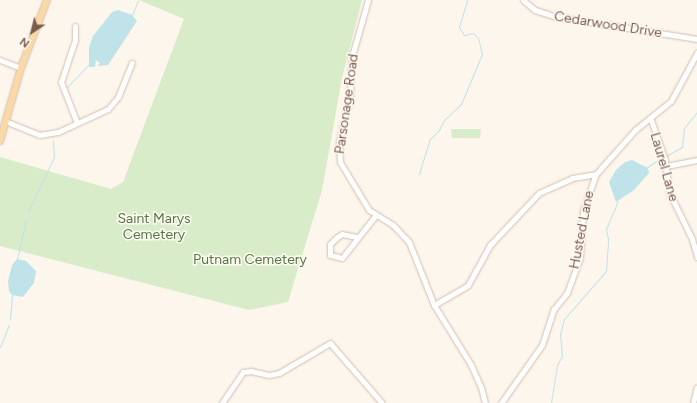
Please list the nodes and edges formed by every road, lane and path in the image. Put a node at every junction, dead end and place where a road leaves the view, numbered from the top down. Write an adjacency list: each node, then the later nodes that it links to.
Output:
1 (47, 0): 9 (main road)
2 (368, 0): 17 (street, Parsonage Road)
3 (523, 0): 5 (street, Cedarwood Drive)
4 (75, 26): 12 (street)
5 (697, 38)
6 (697, 53): 10 (street, Husted Lane)
7 (0, 60): 9 (street)
8 (132, 63): 12 (street)
9 (21, 68): 11 (main road)
10 (651, 120): 15 (street, Laurel Lane); 16 (street, Husted Lane)
11 (6, 121): 12 (street); 13 (main road)
12 (77, 123)
13 (0, 141)
14 (697, 160): 15 (street)
15 (666, 166): 19 (street, Laurel Lane)
16 (596, 174): 20 (street); 25 (street, Husted Lane)
17 (375, 216): 18 (street); 20 (street, Parsonage Road)
18 (356, 237): 18 (street)
19 (697, 257)
20 (434, 305): 24 (street, Parsonage Road)
21 (697, 387): 26 (street)
22 (222, 403): 23 (street)
23 (382, 403)
24 (485, 403)
25 (501, 403)
26 (693, 403)

